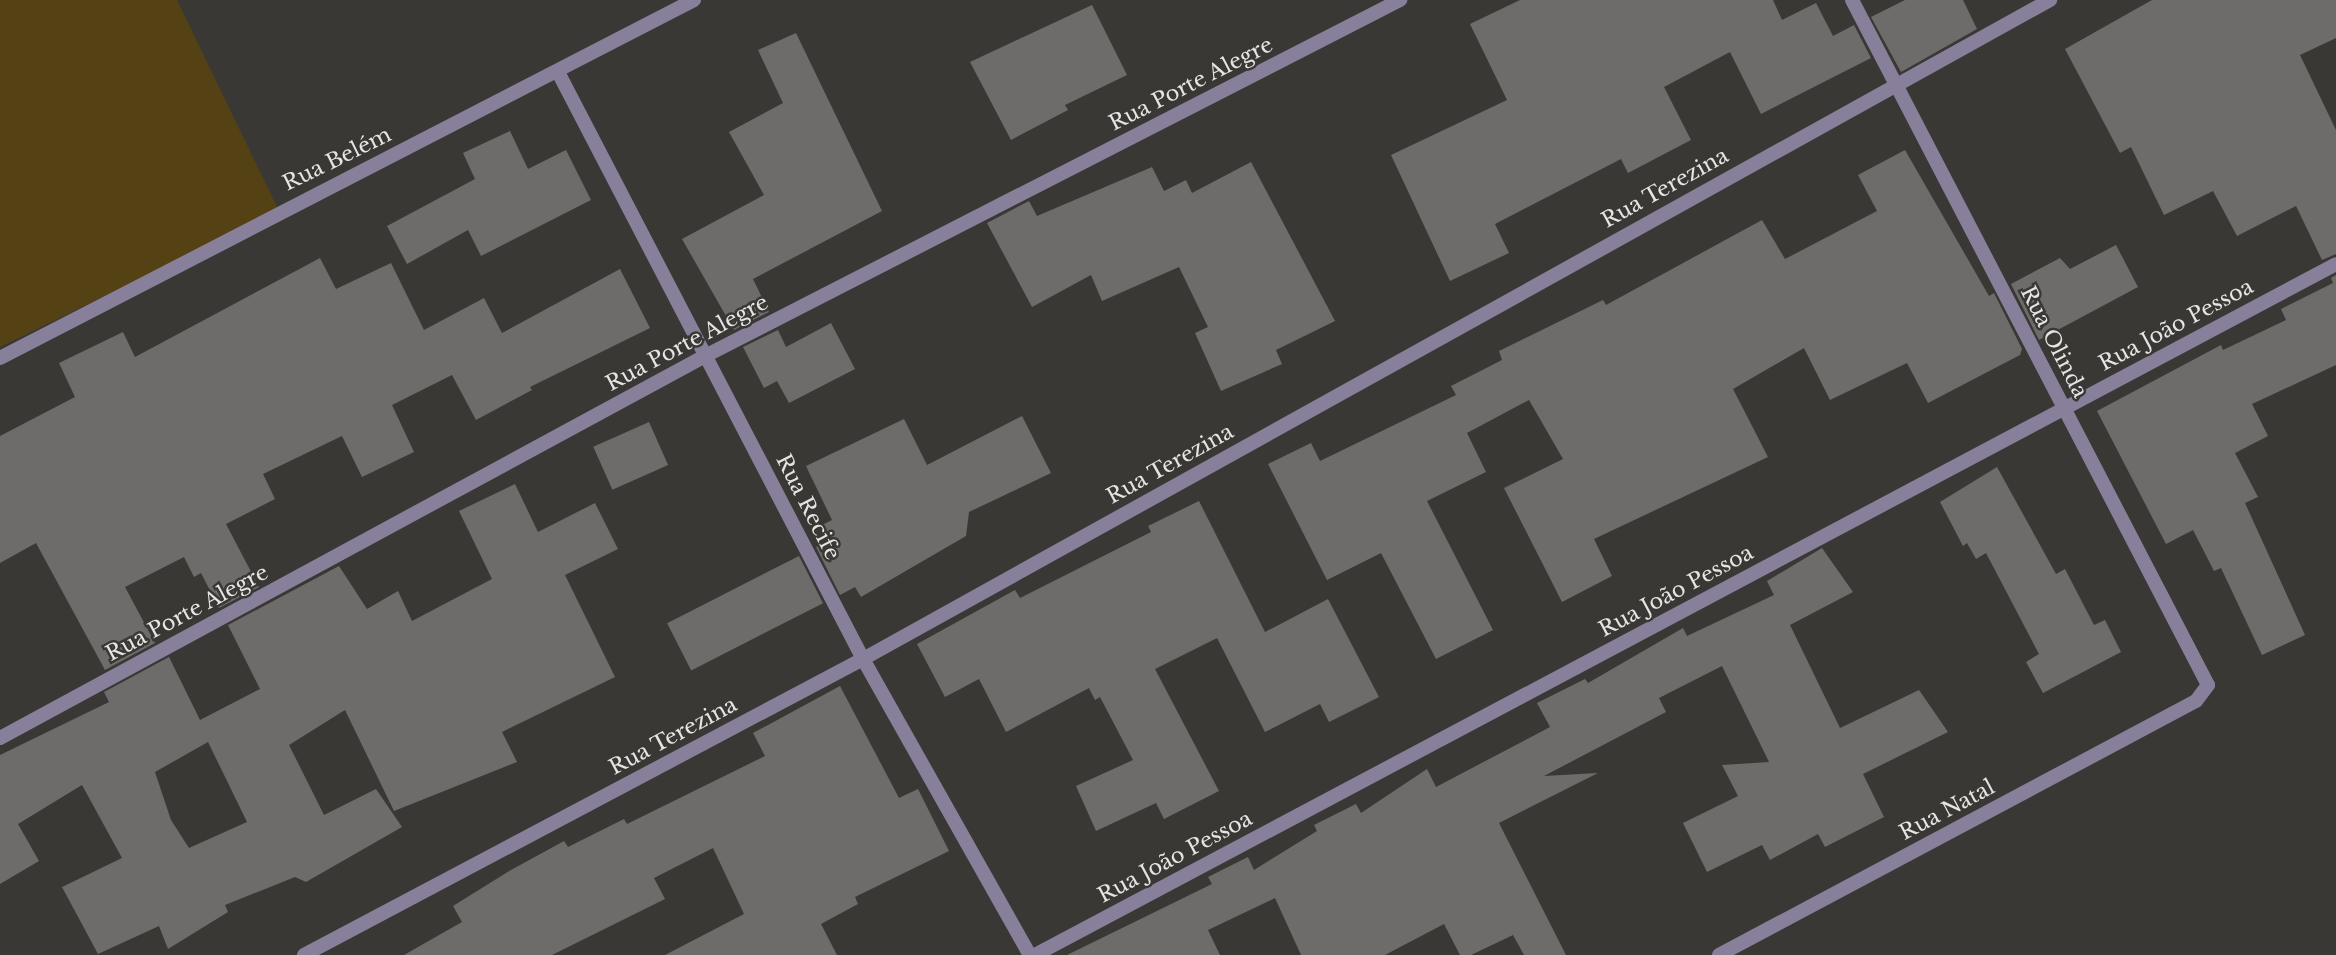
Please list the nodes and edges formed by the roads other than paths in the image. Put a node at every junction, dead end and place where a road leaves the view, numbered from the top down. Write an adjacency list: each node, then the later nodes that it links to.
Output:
1 (694, 0): 5 (street, Rua Belém)
2 (1401, 0): 8 (street, Rua Porte Alegre)
3 (1852, 0): 6 (street, Rua Olinda)
4 (2050, 0): 6 (street, Rua Terezina)
5 (558, 72): 8 (street, Rua Recife); 9 (street, Rua Belém)
6 (1896, 83): 10 (street, Rua Olinda); 11 (street, Rua Terezina)
7 (2336, 264): 10 (street, Rua João Pessoa)
8 (707, 355): 11 (street, Rua Recife); 13 (street, Rua Porte Alegre)
9 (0, 358)
10 (2065, 408): 12 (street, Rua Olinda); 15 (street, Rua João Pessoa)
11 (863, 659): 14 (street, Rua Terezina); 15 (street, Rua Recife)
12 (2196, 701): 16 (street, Rua Natal)
13 (0, 738)
14 (304, 955)
15 (1032, 955)
16 (1719, 955)

